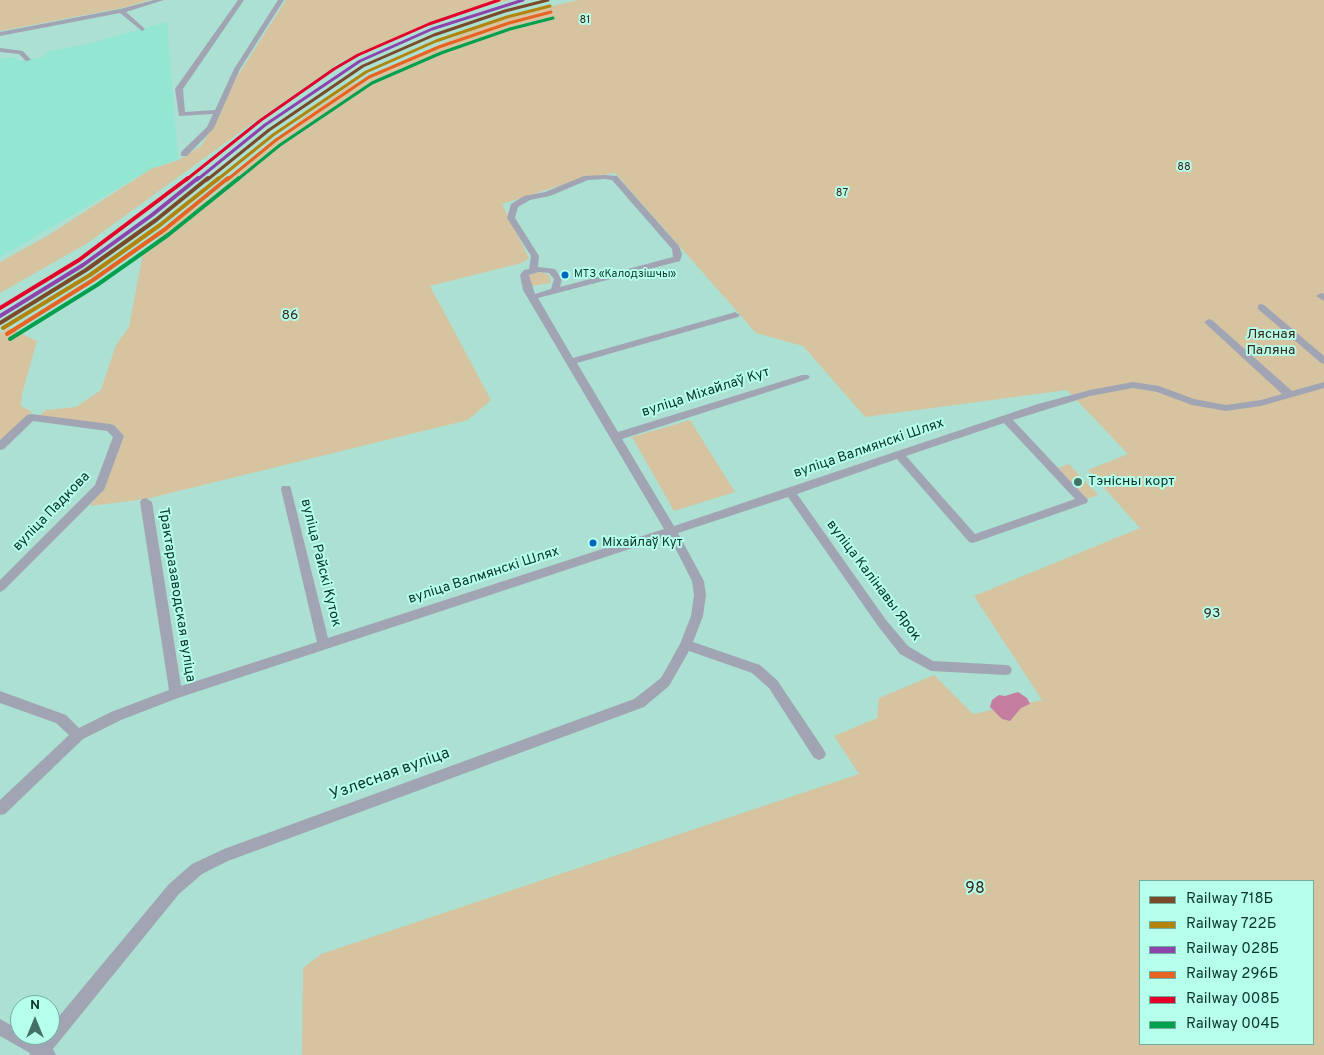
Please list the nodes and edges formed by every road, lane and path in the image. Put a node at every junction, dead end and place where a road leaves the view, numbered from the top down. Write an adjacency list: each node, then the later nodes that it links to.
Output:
1 (161, 0): 4 (street)
2 (241, 0): 9 (street)
3 (281, 0): 9 (street)
4 (121, 11): 5 (street); 6 (street)
5 (142, 29)
6 (0, 34)
7 (0, 50): 8 (street)
8 (28, 60)
9 (217, 112): 10 (street)
10 (184, 154)
11 (533, 270): 12 (street); 12 (street); 13 (street)
12 (555, 290): 13 (street)
13 (532, 297): 18 (street)
14 (1261, 307): 17 (street)
15 (735, 315): 18 (street)
16 (1209, 322): 21 (street)
17 (1324, 361)
18 (570, 362): 23 (street)
19 (805, 377): 23 (street, вуліца Міхайлаў Кут)
20 (1324, 386): 21 (street, вуліца Валмянскі Шлях)
21 (1289, 394): 22 (street, вуліца Валмянскі Шлях)
22 (1006, 419): 25 (street, вуліца Валмянскі Шлях); 25 (street)
23 (615, 437): 29 (street)
24 (0, 446): 30 (street, вуліца Падкова)
25 (899, 455): 27 (street, вуліца Валмянскі Шлях)
26 (286, 489): 31 (street, вуліца Райскі Куток)
27 (790, 492): 29 (street, вуліца Валмянскі Шлях); 33 (street, вуліца Калінавы Ярок)
28 (146, 502): 34 (street, Трактаразаводская вуліца)
29 (671, 530): 31 (street, вуліца Валмянскі Шлях); 32 (street, Узлесная вуліца)
30 (0, 587)
31 (324, 645): 34 (street, вуліца Валмянскі Шлях)
32 (686, 646): 37 (street); 40 (street, Узлесная вуліца)
33 (1006, 670)
34 (176, 693): 36 (street, вуліца Валмянскі Шлях)
35 (0, 697): 36 (street)
36 (78, 735): 38 (street, вуліца Валмянскі Шлях)
37 (819, 754)
38 (0, 809)
39 (0, 1027): 40 (street)
40 (42, 1054)

